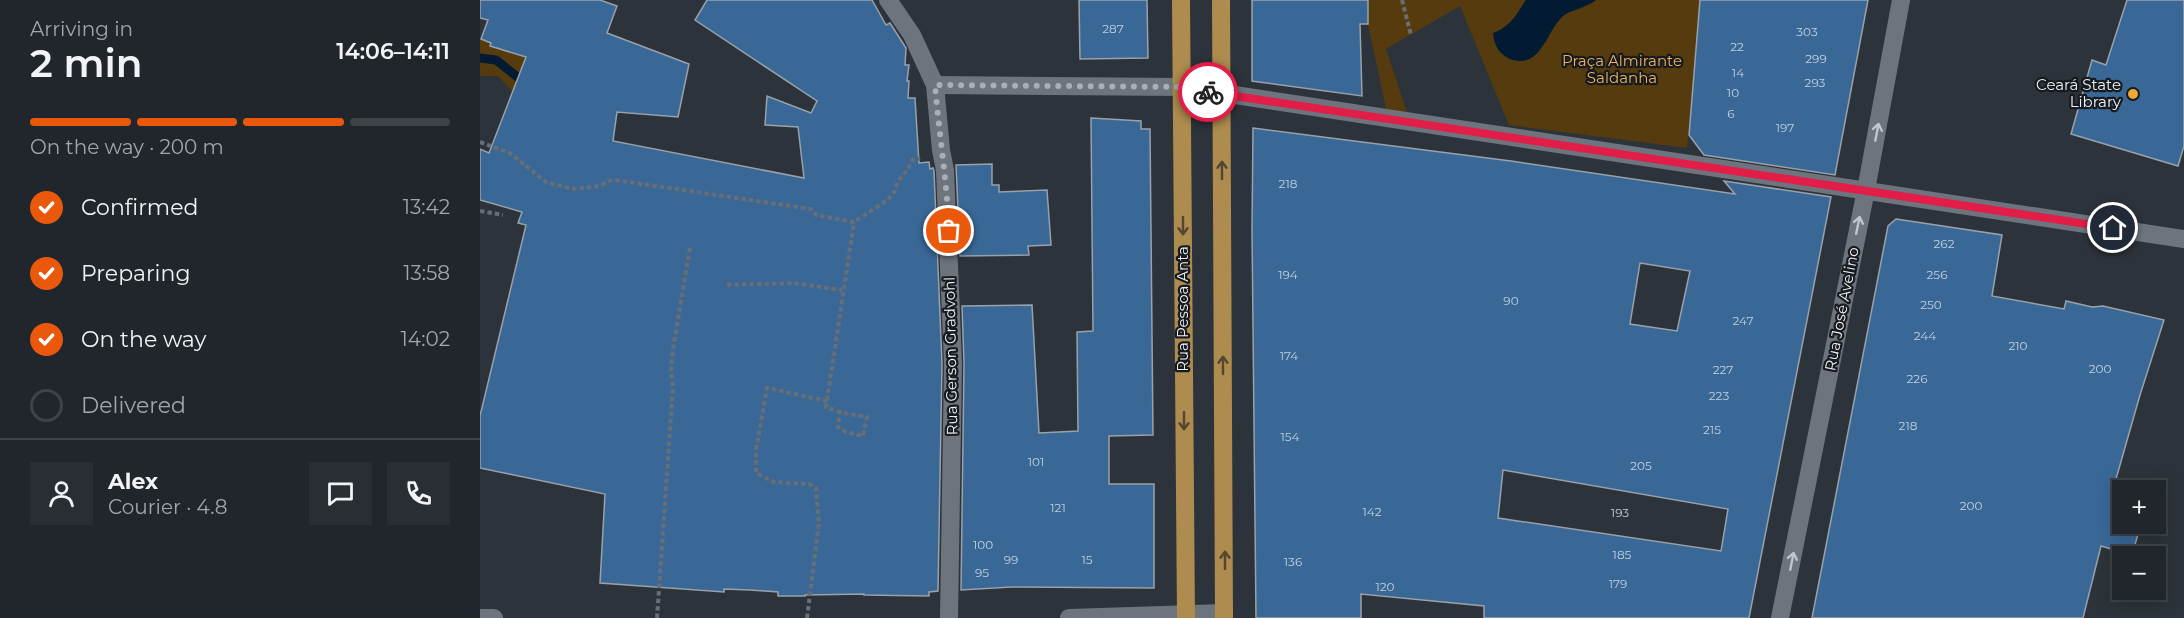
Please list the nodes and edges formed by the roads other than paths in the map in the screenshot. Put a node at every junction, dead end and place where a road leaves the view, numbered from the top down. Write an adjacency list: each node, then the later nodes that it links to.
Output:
1 (888, 0): 5 (street, Rua Gerson Gradvohl)
2 (1181, 0): 6 (main road, Rua Pessoa Anta)
3 (1221, 0): 7 (main road)
4 (1901, 0): 8 (street, Rua José Avelino, one-way to 4)
5 (935, 85): 6 (street); 14 (street, Rua Gerson Gradvohl)
6 (1182, 87): 7 (street); 11 (main road, Rua Pessoa Anta, one-way to 11)
7 (1222, 94): 8 (street); 10 (main road, one-way to 7)
8 (1866, 190): 9 (street); 16 (street, Rua José Avelino, one-way to 8)
9 (2184, 239)
10 (1224, 615): 11 (street)
11 (1186, 616): 15 (street)
12 (480, 618): 13 (street)
13 (494, 618)
14 (948, 618)
15 (1070, 618)
16 (1780, 618)

